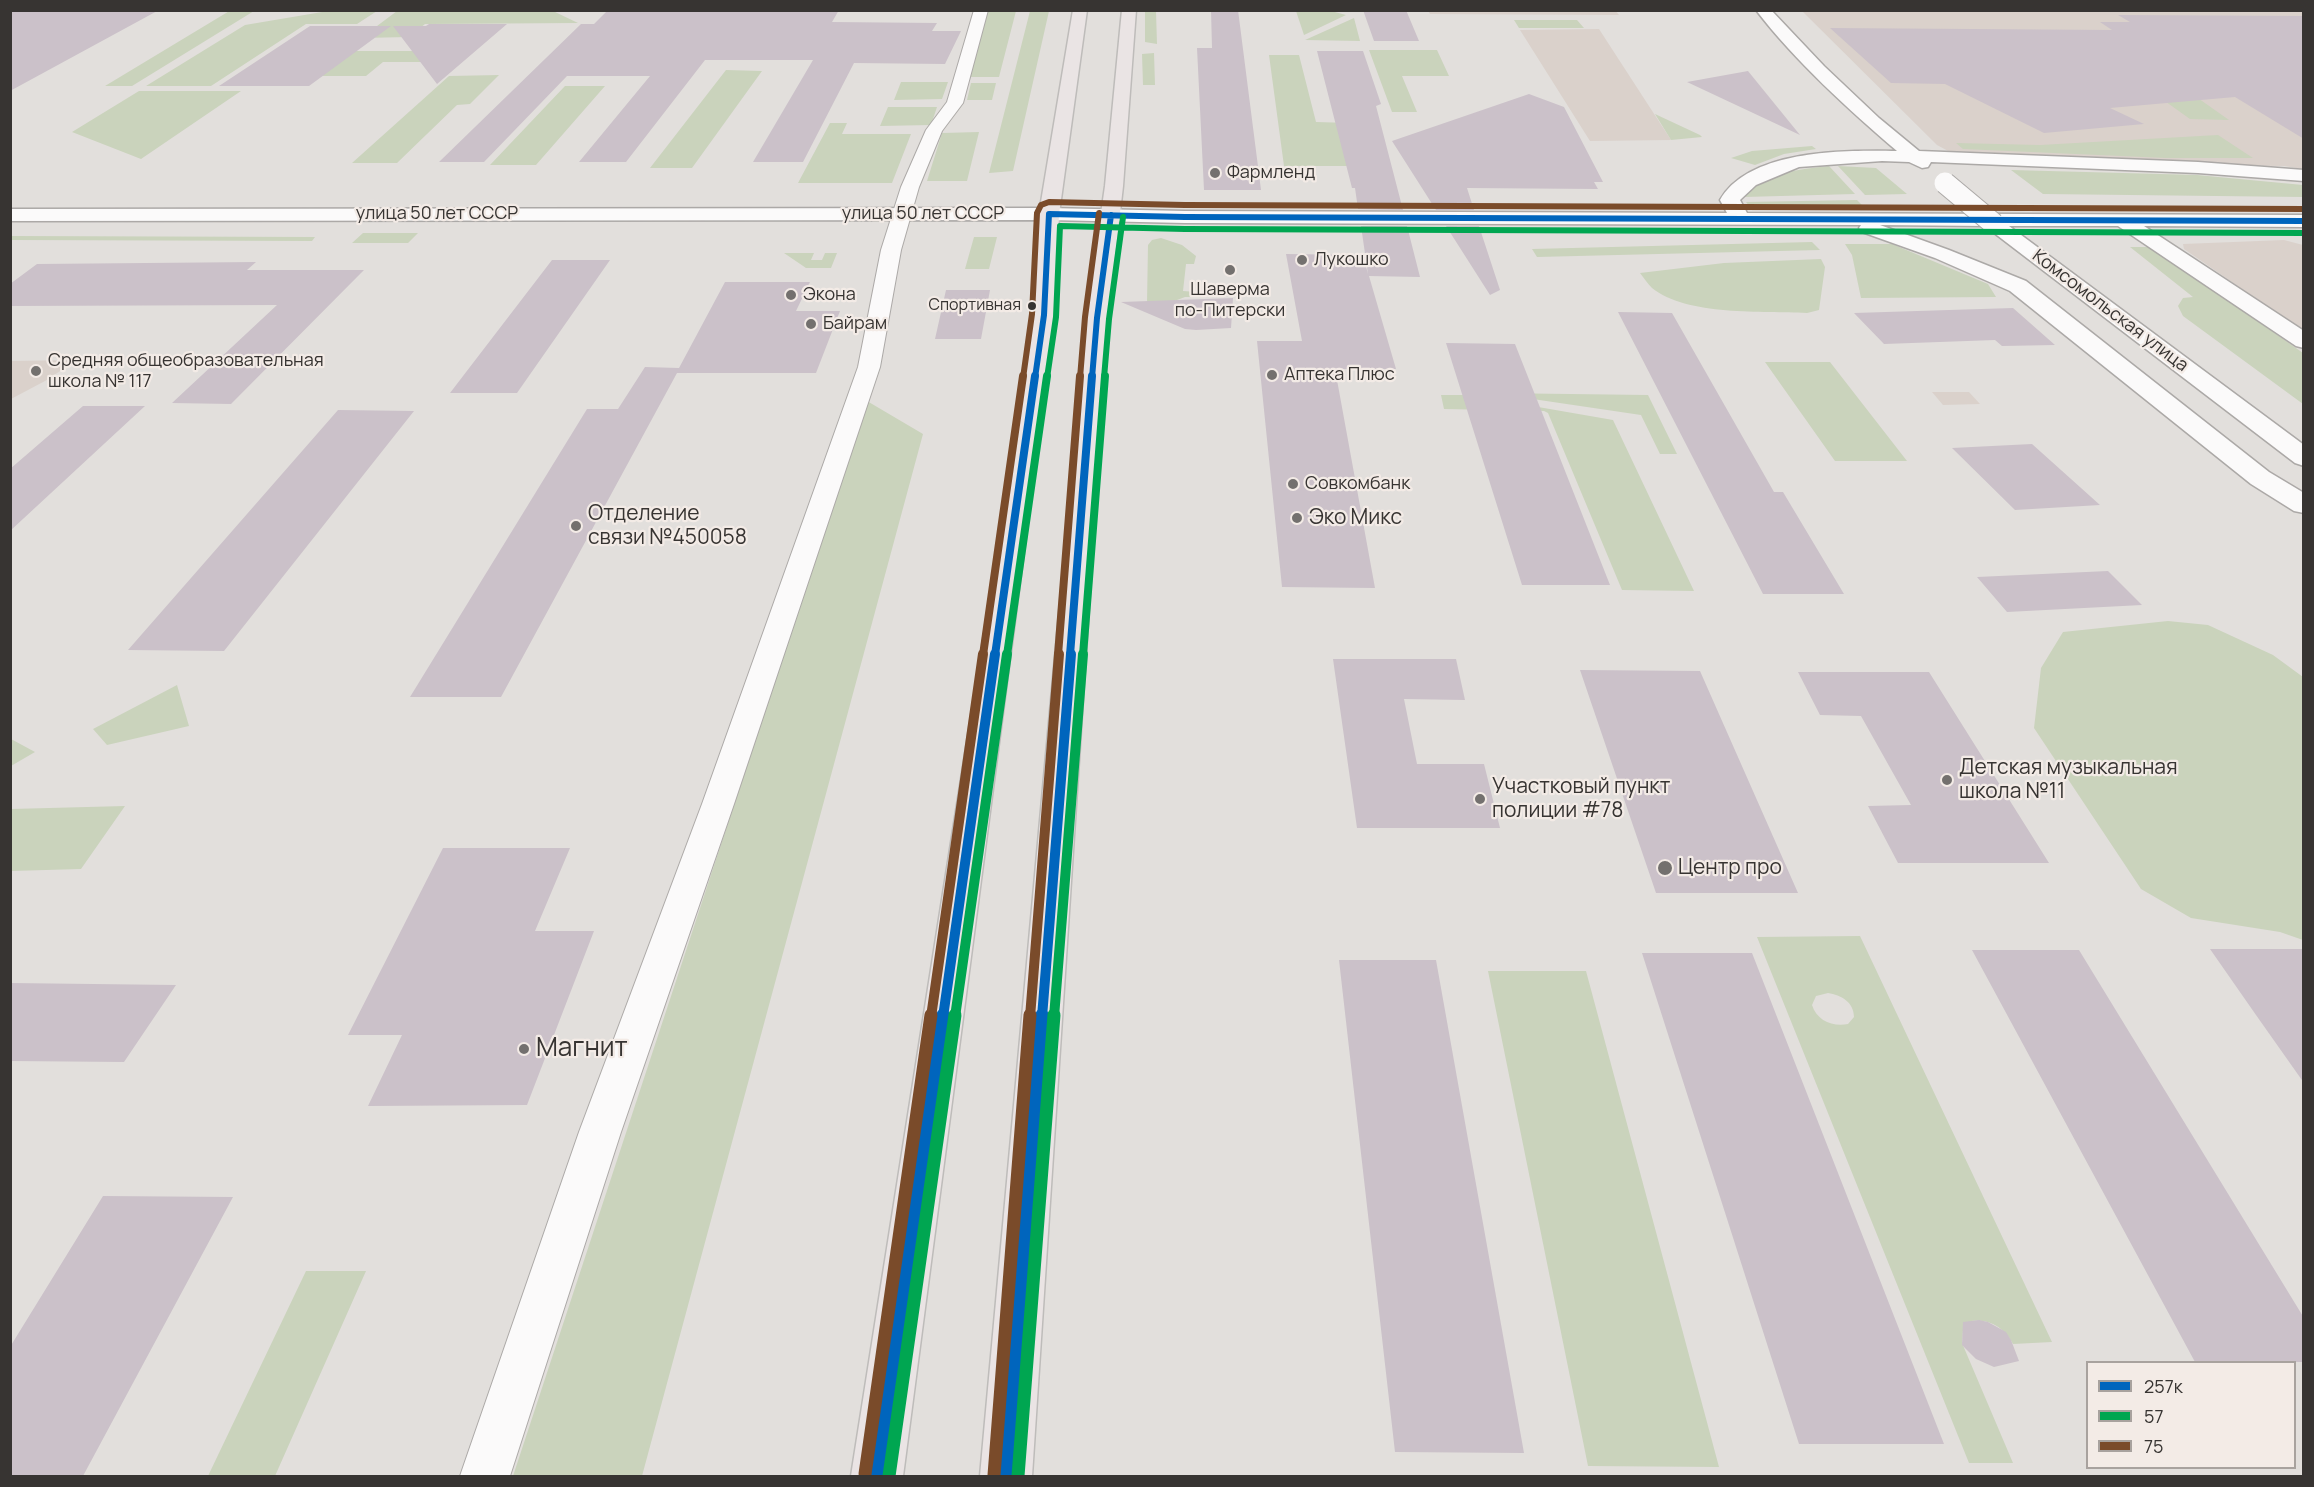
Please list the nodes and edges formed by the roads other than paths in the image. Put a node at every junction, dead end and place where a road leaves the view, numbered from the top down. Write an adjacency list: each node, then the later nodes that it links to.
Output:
1 (981, 10): 8 (street)
2 (1080, 10): 9 (main road)
3 (1129, 10): 10 (main road)
4 (1763, 10): 5 (main road, Комсомольская улица)
5 (1916, 157): 6 (main road); 11 (main road); 16 (main road, Комсомольская улица, bridge)
6 (2304, 176)
7 (10, 214): 8 (main road, улица 50 лет СССР)
8 (901, 214): 9 (main road, улица 50 лет СССР); 18 (street)
9 (1049, 214): 10 (main road, улица 50 лет СССР); 19 (main road)
10 (1111, 215): 11 (main road, улица 50 лет СССР); 20 (main road)
11 (1740, 219): 12 (main road, улица 50 лет СССР)
12 (1838, 219): 13 (main road, улица 50 лет СССР); 17 (main road)
13 (2123, 221): 14 (main road, улица 50 лет СССР); 15 (main road)
14 (2304, 221)
15 (2304, 341)
16 (2304, 458)
17 (2304, 505)
18 (485, 1476)
19 (877, 1476)
20 (1006, 1476)

